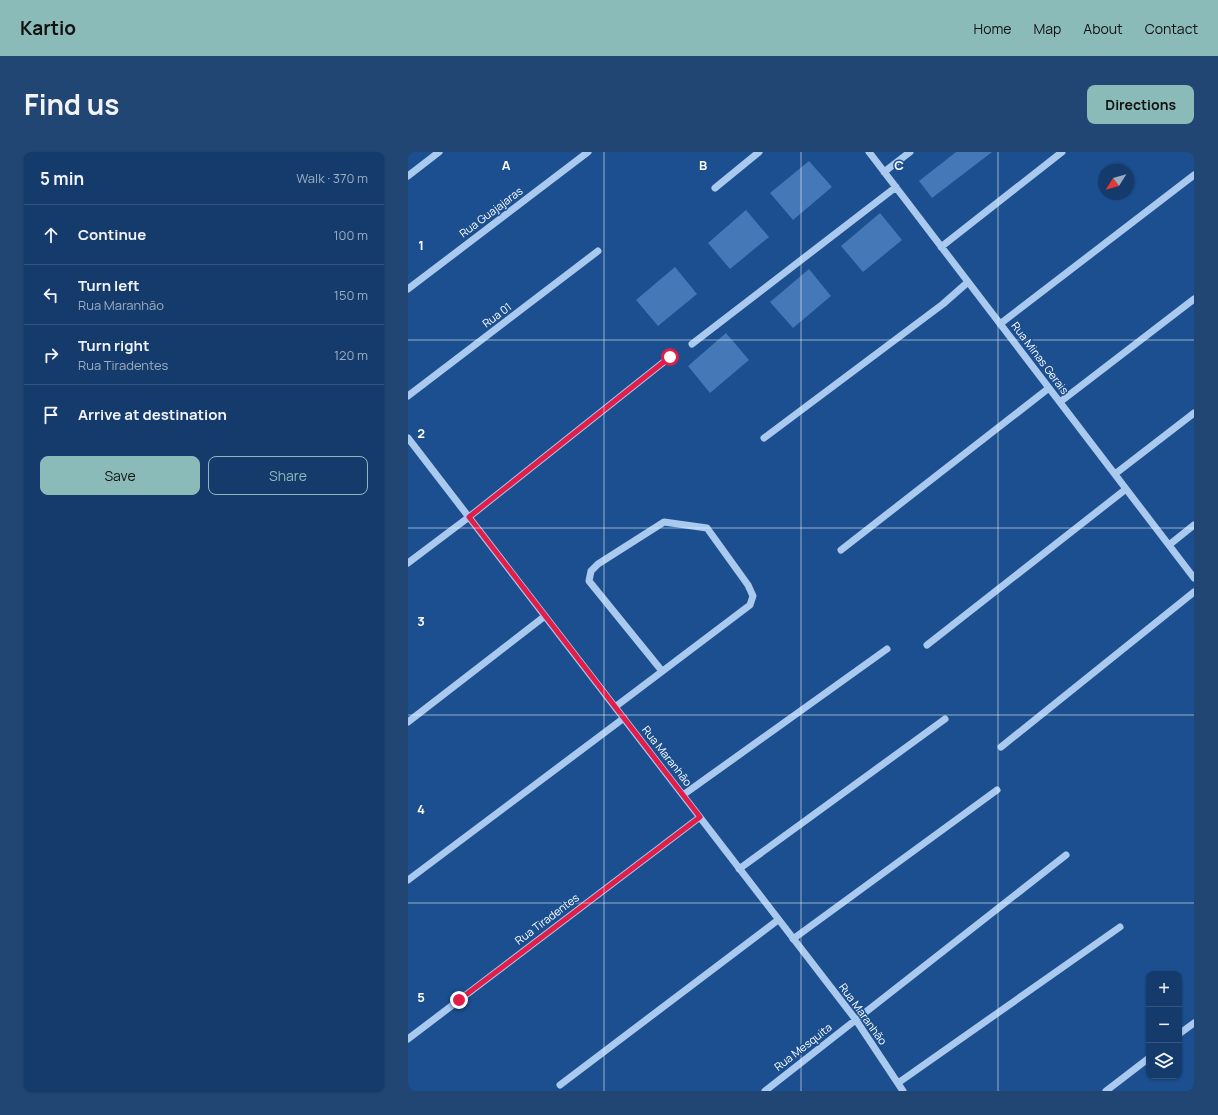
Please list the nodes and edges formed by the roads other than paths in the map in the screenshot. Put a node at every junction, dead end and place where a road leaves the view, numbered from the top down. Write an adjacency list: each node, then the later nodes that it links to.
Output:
1 (439, 152): 9 (street)
2 (588, 152): 15 (street, Rua Guajajaras)
3 (759, 152): 11 (street)
4 (869, 152): 7 (street, Rua Minas Gerais)
5 (910, 152): 7 (street)
6 (1062, 152): 12 (street)
7 (884, 172): 10 (street, Rua Minas Gerais)
8 (1194, 175): 17 (street)
9 (408, 176)
10 (896, 187): 12 (street, Rua Minas Gerais); 18 (street)
11 (715, 188)
12 (941, 247): 14 (street, Rua Minas Gerais)
13 (598, 251): 21 (street, Rua 01)
14 (968, 282): 17 (street, Rua Minas Gerais); 25 (street)
15 (408, 289)
16 (1194, 299): 22 (street)
17 (1000, 324): 20 (street, Rua Minas Gerais)
18 (692, 344)
19 (670, 357): 28 (street)
20 (1049, 388): 22 (street, Rua Minas Gerais); 31 (street)
21 (408, 396)
22 (1060, 402): 26 (street, Rua Minas Gerais)
23 (1194, 413): 26 (street)
24 (408, 438): 28 (street, Rua Maranhão)
25 (764, 438)
26 (1115, 474): 27 (street, Rua Minas Gerais)
27 (1126, 489): 30 (street, Rua Minas Gerais); 36 (street)
28 (469, 517): 32 (street); 35 (street, Rua Maranhão)
29 (1194, 525): 30 (street)
30 (1169, 545): 33 (street, Rua Minas Gerais)
31 (841, 550)
32 (408, 563)
33 (1194, 578)
34 (1194, 592): 43 (street)
35 (545, 616): 39 (street, Rua Maranhão); 42 (street)
36 (927, 645)
37 (887, 649): 45 (street)
38 (662, 671): 38 (street); 39 (street)
39 (615, 707): 40 (street, Rua Maranhão)
40 (624, 718): 45 (street, Rua Maranhão); 49 (street)
41 (945, 719): 48 (street)
42 (408, 722)
43 (1001, 747)
44 (997, 790): 52 (street)
45 (682, 795): 46 (street, Rua Maranhão)
46 (700, 817): 48 (street, Rua Maranhão); 56 (street, Rua Tiradentes)
47 (1066, 855): 53 (street, Rua Mesquita)
48 (740, 869): 50 (street, Rua Maranhão)
49 (408, 880)
50 (778, 920): 52 (street, Rua Maranhão); 59 (street)
51 (1120, 927): 58 (street)
52 (793, 939): 53 (street, Rua Maranhão)
53 (856, 1020): 58 (street, Rua Maranhão); 60 (street, Rua Mesquita)
54 (1194, 1023): 55 (street)
55 (1182, 1032)
56 (408, 1039)
57 (1146, 1060): 62 (street)
58 (898, 1083): 61 (street, Rua Maranhão)
59 (560, 1085)
60 (765, 1091)
61 (903, 1091)
62 (1106, 1091)

